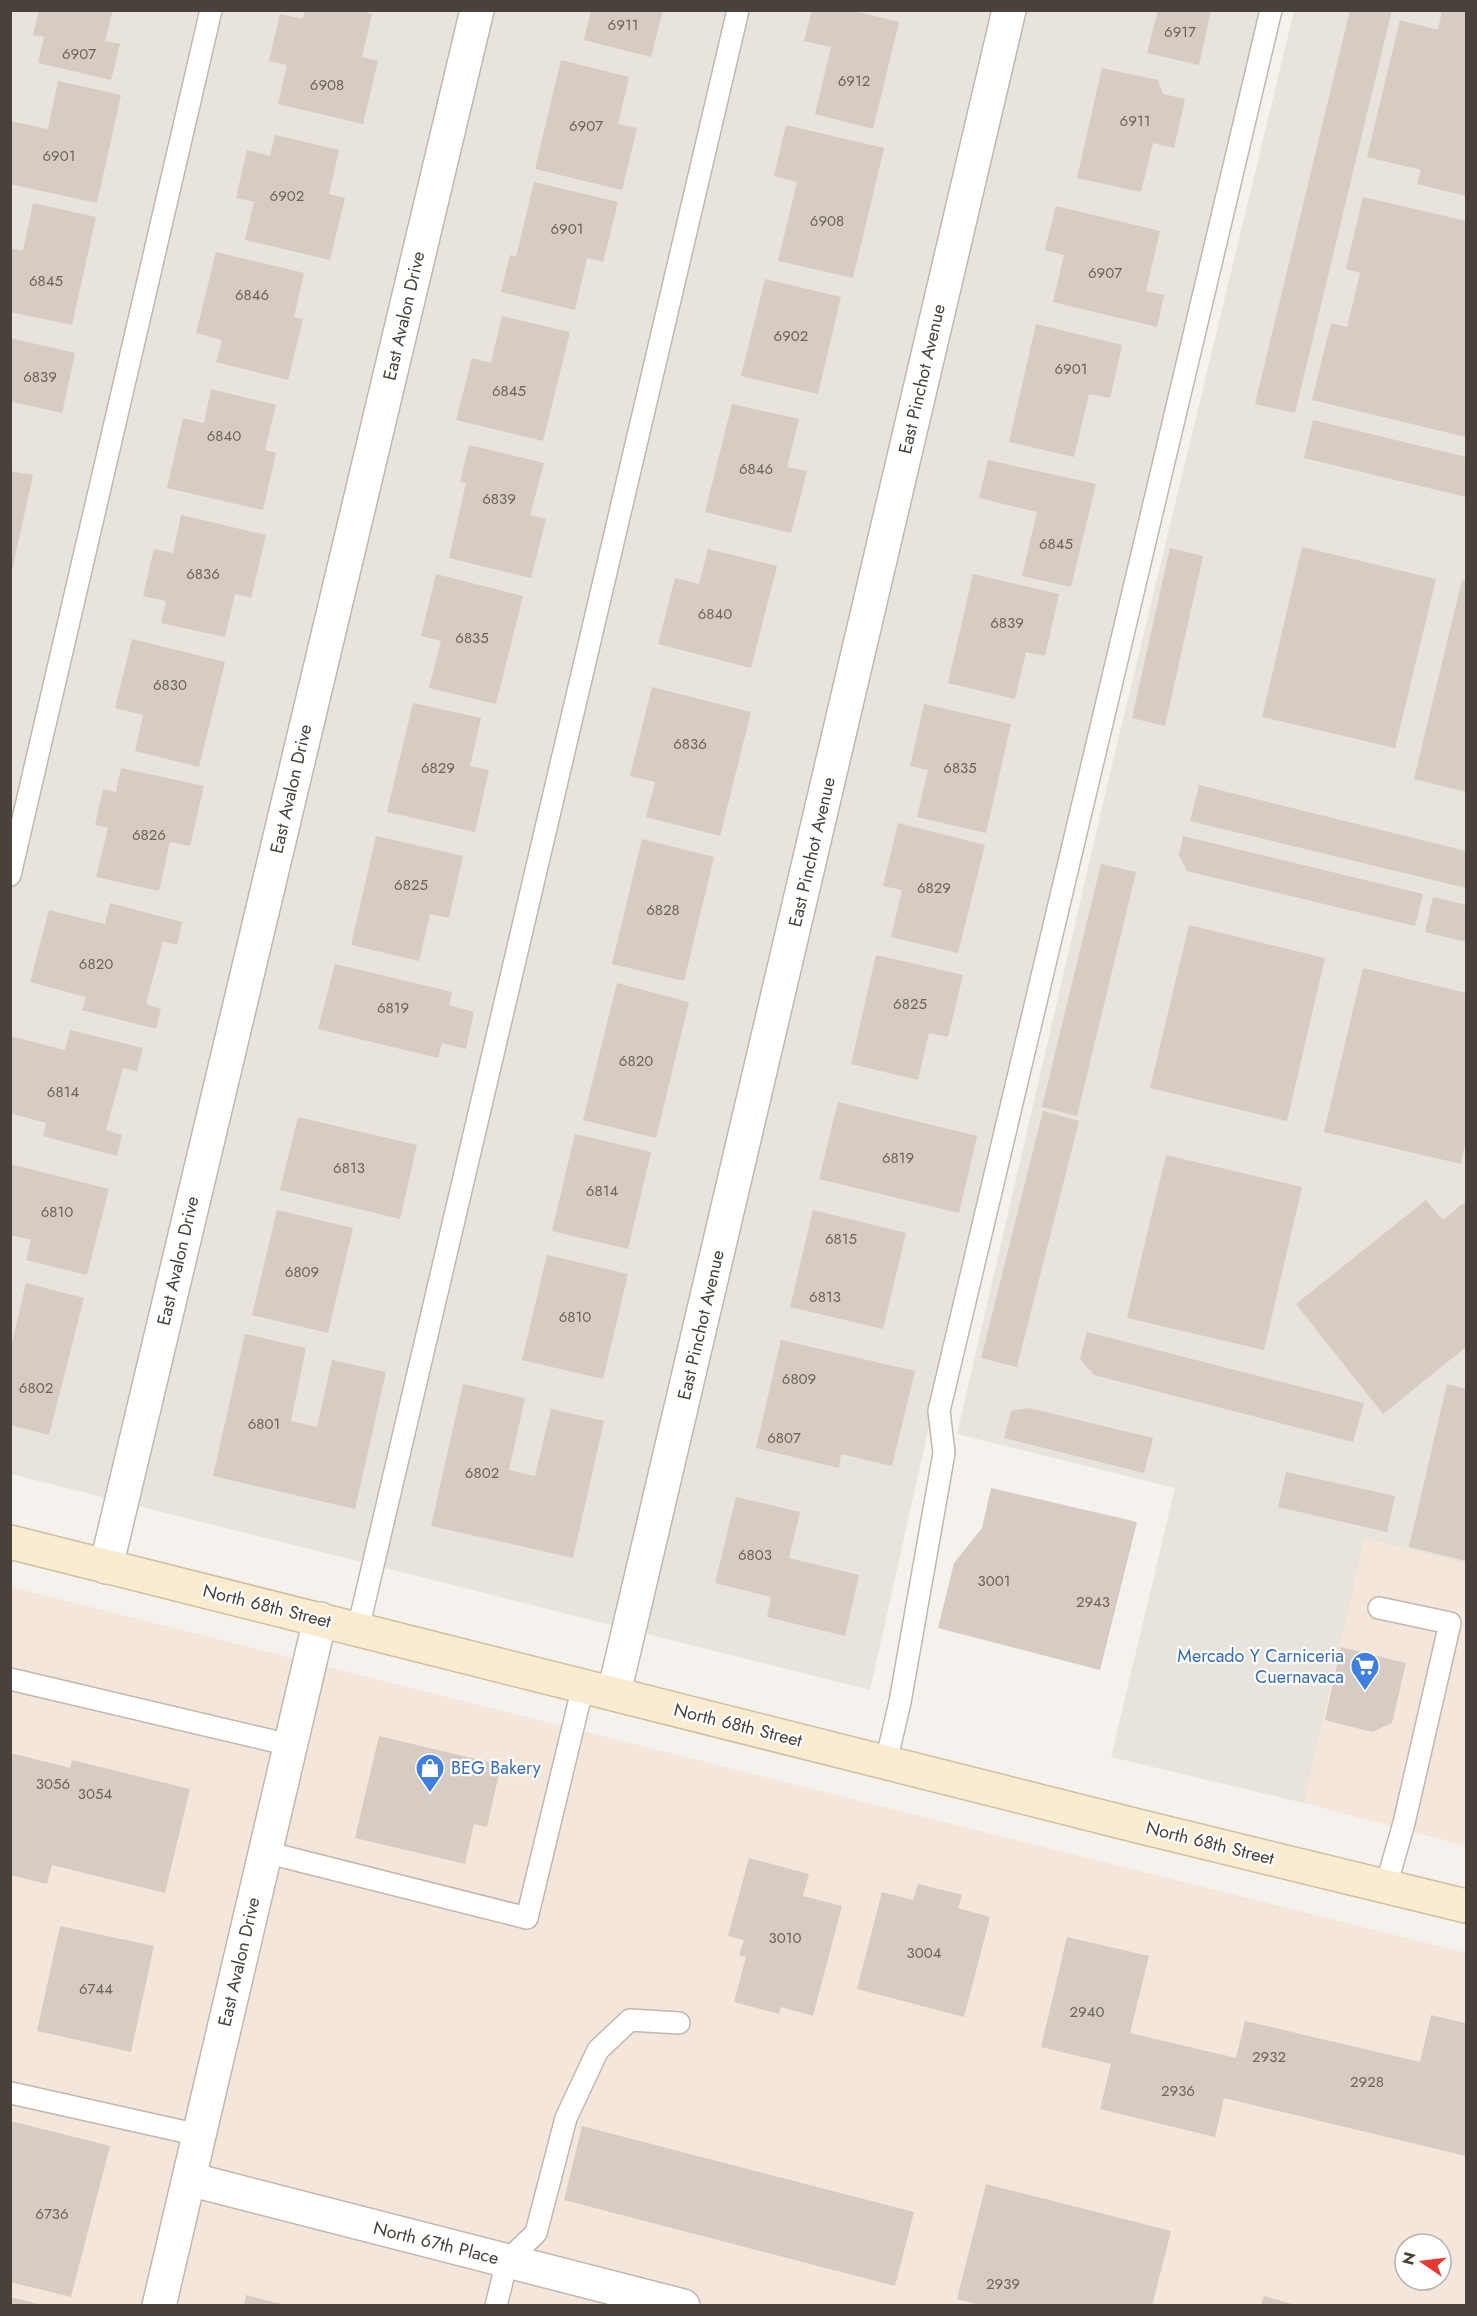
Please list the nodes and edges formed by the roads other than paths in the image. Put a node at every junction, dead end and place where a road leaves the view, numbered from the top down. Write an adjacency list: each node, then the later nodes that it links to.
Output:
1 (211, 10): 6 (lane)
2 (477, 10): 8 (street, East Avalon Drive)
3 (738, 10): 11 (lane)
4 (1009, 10): 14 (street, East Pinchot Avenue)
5 (1271, 10): 16 (lane)
6 (10, 875)
7 (10, 1542): 8 (main road, North 68th Street)
8 (106, 1567): 10 (main road, North 68th Street)
9 (1380, 1608): 18 (lane)
10 (320, 1619): 11 (main road, North 68th Street); 15 (street, East Avalon Drive)
11 (358, 1629): 13 (main road, North 68th Street)
12 (10, 1679): 15 (lane)
13 (583, 1686): 14 (main road, North 68th Street); 17 (lane)
14 (614, 1694): 16 (main road, North 68th Street)
15 (290, 1745): 17 (street, East Avalon Drive)
16 (886, 1762): 18 (main road, North 68th Street)
17 (265, 1852): 22 (street, East Avalon Drive)
18 (1386, 1886): 19 (main road, North 68th Street)
19 (1467, 1906)
20 (679, 2023): 24 (lane)
21 (11, 2093): 22 (lane)
22 (199, 2135): 23 (street, East Avalon Drive)
23 (189, 2179): 24 (street, North 67th Place); 25 (street, East Avalon Drive)
24 (507, 2261): 26 (lane); 27 (street, North 67th Place)
25 (159, 2306)
26 (496, 2306)
27 (683, 2306)

